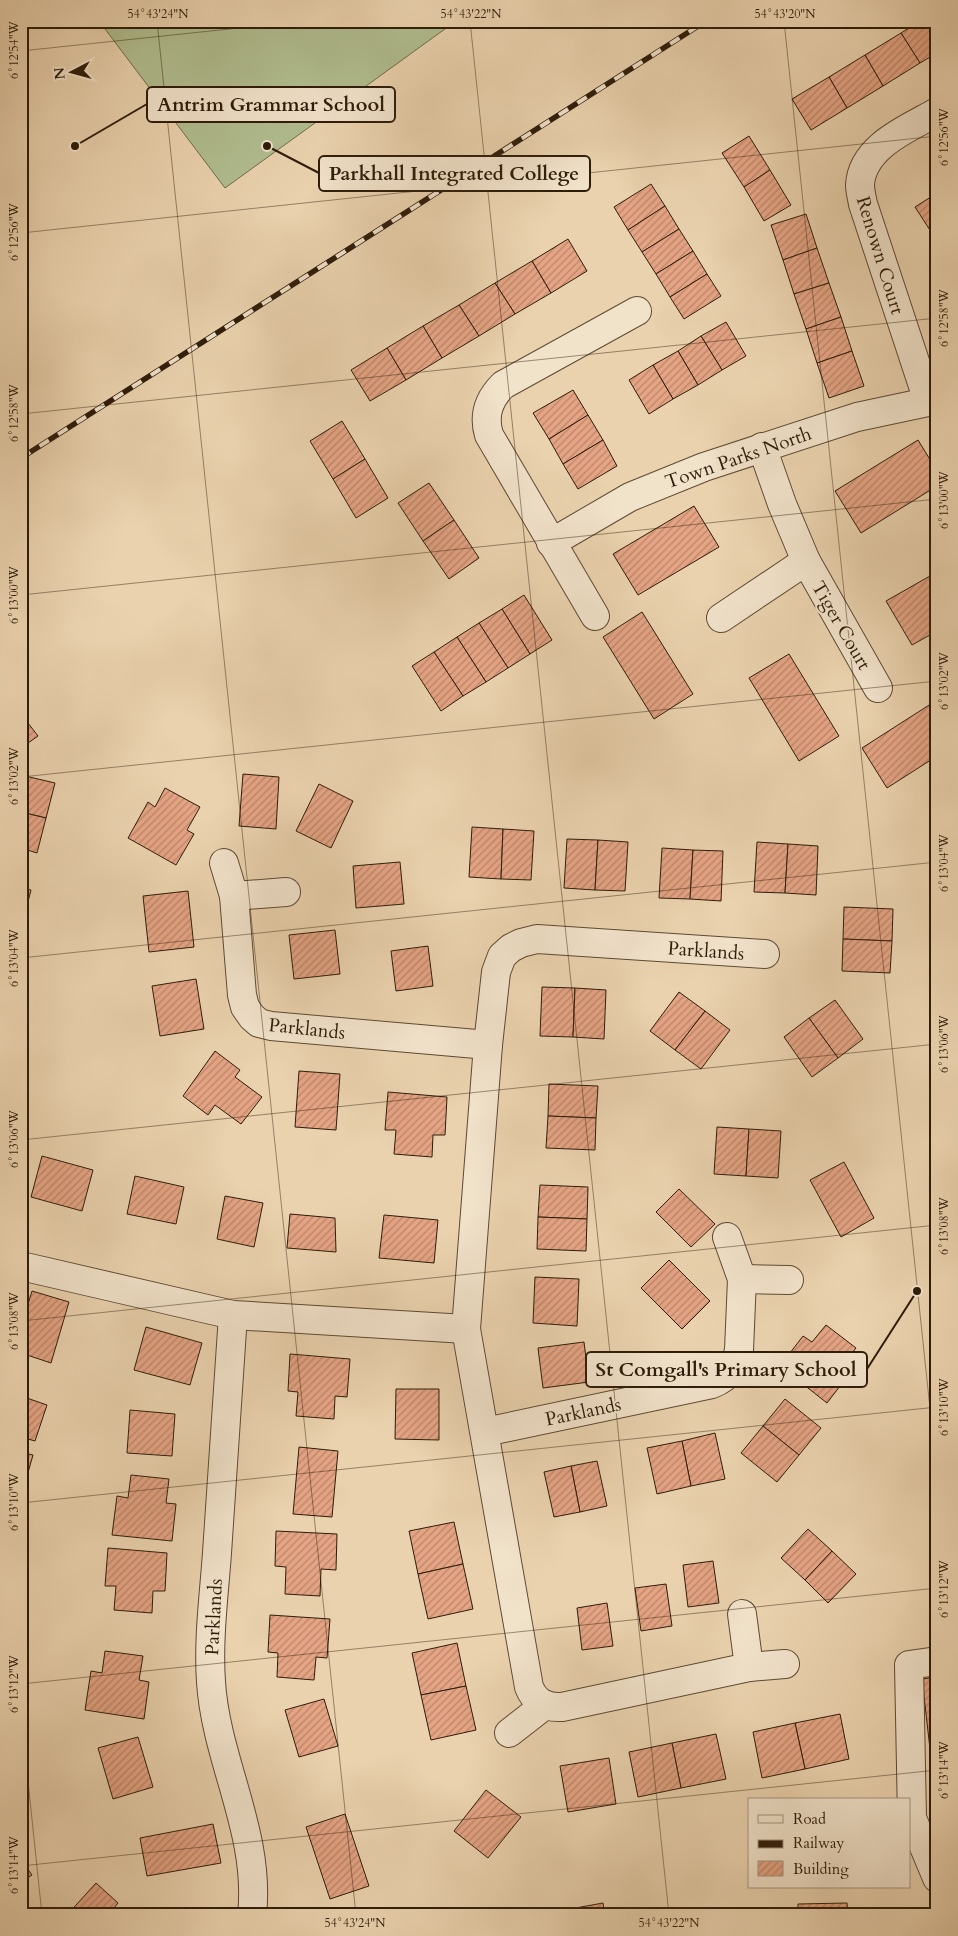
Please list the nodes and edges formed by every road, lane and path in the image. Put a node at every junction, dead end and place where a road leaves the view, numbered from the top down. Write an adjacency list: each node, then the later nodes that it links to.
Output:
1 (937, 112): 3 (street, Renown Court)
2 (637, 311): 5 (street)
3 (933, 401): 4 (street, Town Parks North)
4 (762, 447): 5 (street, Town Parks North); 6 (street, Tiger Court)
5 (551, 543): 7 (street)
6 (806, 561): 8 (street, Tiger Court); 9 (street, Tiger Court)
7 (595, 616)
8 (721, 618)
9 (878, 688)
10 (224, 863): 12 (street, Parklands)
11 (286, 892): 12 (street)
12 (234, 896): 14 (street, Parklands)
13 (765, 954): 14 (street, Parklands)
14 (488, 1045): 20 (street, Parklands)
15 (727, 1237): 17 (street, Parklands)
16 (21, 1266): 19 (street)
17 (742, 1279): 18 (street); 21 (street, Parklands)
18 (789, 1280)
19 (233, 1316): 20 (street); 29 (street, Parklands)
20 (466, 1329): 21 (street, Parklands)
21 (485, 1432): 26 (street, Parklands)
22 (742, 1614): 25 (street)
23 (937, 1662): 28 (street)
24 (785, 1664): 25 (street)
25 (749, 1667): 26 (street)
26 (545, 1705): 27 (street)
27 (509, 1733)
28 (937, 1878)
29 (252, 1915)

